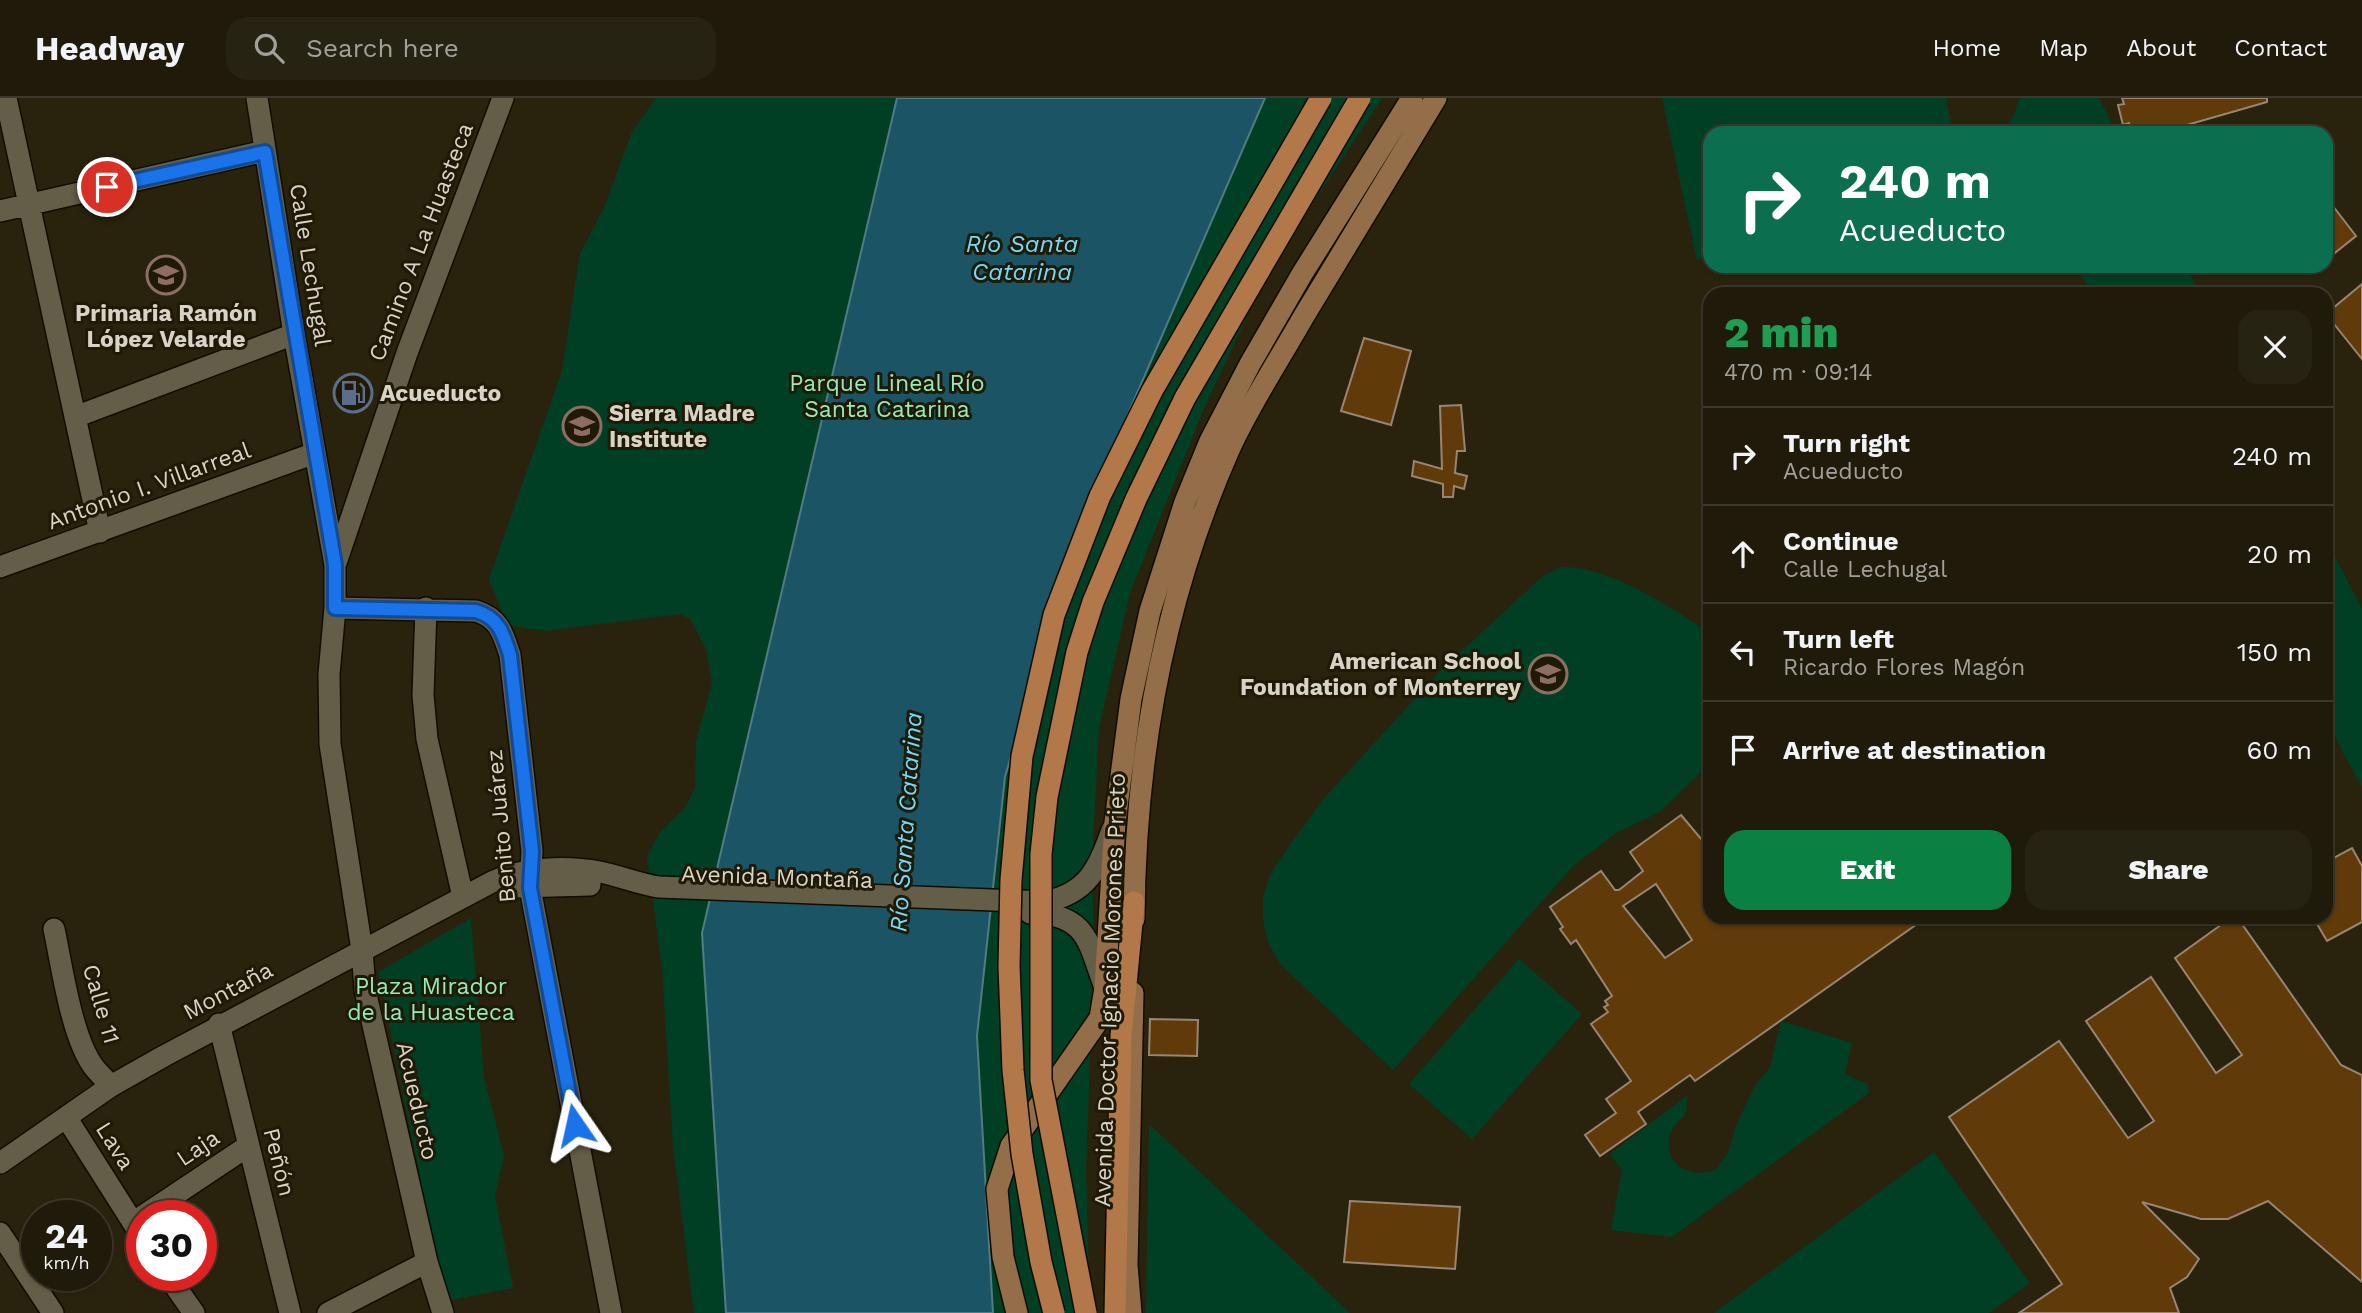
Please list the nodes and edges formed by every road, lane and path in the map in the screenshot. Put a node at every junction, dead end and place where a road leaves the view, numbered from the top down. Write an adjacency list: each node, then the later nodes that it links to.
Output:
1 (6, 98): 9 (street)
2 (257, 98): 8 (street, Calle Lechugal)
3 (503, 98): 15 (street, Camino A La Huasteca)
4 (1321, 98): 45 (highway, bridge)
5 (1360, 98): 46 (highway, bridge)
6 (1412, 98): 19 (main road, Avenida Doctor Ignacio Morones Prieto)
7 (1436, 98): 23 (main road, Avenida Doctor Ignacio Morones Prieto)
8 (265, 152): 9 (street); 11 (street, Calle Lechugal)
9 (28, 205): 10 (street); 12 (street)
10 (0, 211)
11 (294, 334): 12 (street); 13 (street, Calle Lechugal)
12 (75, 417): 14 (street)
13 (315, 453): 14 (street, Antonio I. Villarreal); 15 (street, Calle Lechugal)
14 (100, 532): 16 (street, Antonio I. Villarreal)
15 (335, 565): 17 (street, Acueducto)
16 (0, 567)
17 (335, 608): 18 (street, Benito Juárez); 26 (street, Acueducto)
18 (426, 608): 20 (street, Benito Juárez); 22 (street)
19 (1115, 822): 24 (street, Avenida Montaña); 27 (main road, Avenida Doctor Ignacio Morones Prieto)
20 (531, 879): 21 (street, Montaña); 22 (street, Montaña); 43 (street, Benito Juárez)
21 (657, 893): 24 (street, Avenida Montaña, bridge)
22 (463, 897): 26 (street, Montaña)
23 (1134, 902): 47 (highway); 48 (main road, Avenida Doctor Ignacio Morones Prieto)
24 (1045, 908): 27 (street, Avenida Montaña)
25 (54, 929): 29 (street, Calle 11)
26 (362, 950): 28 (street, Montaña); 36 (street, Acueducto)
27 (1105, 988): 44 (main road, Avenida Doctor Ignacio Morones Prieto)
28 (219, 1024): 29 (street, Montaña); 31 (street, Peñón)
29 (111, 1086): 30 (street, Montaña)
30 (66, 1117): 32 (street, Montaña); 34 (street, Lava)
31 (248, 1146): 33 (street, Laja); 40 (street, Peñón)
32 (0, 1163)
33 (172, 1200)
34 (126, 1203)
35 (0, 1233): 38 (street)
36 (426, 1262): 41 (street); 42 (street, Acueducto)
37 (179, 1291): 39 (street)
38 (53, 1313)
39 (194, 1313)
40 (290, 1313)
41 (328, 1313)
42 (443, 1313)
43 (611, 1313)
44 (1017, 1313)
45 (1054, 1313)
46 (1086, 1313)
47 (1115, 1313)
48 (1131, 1313)

